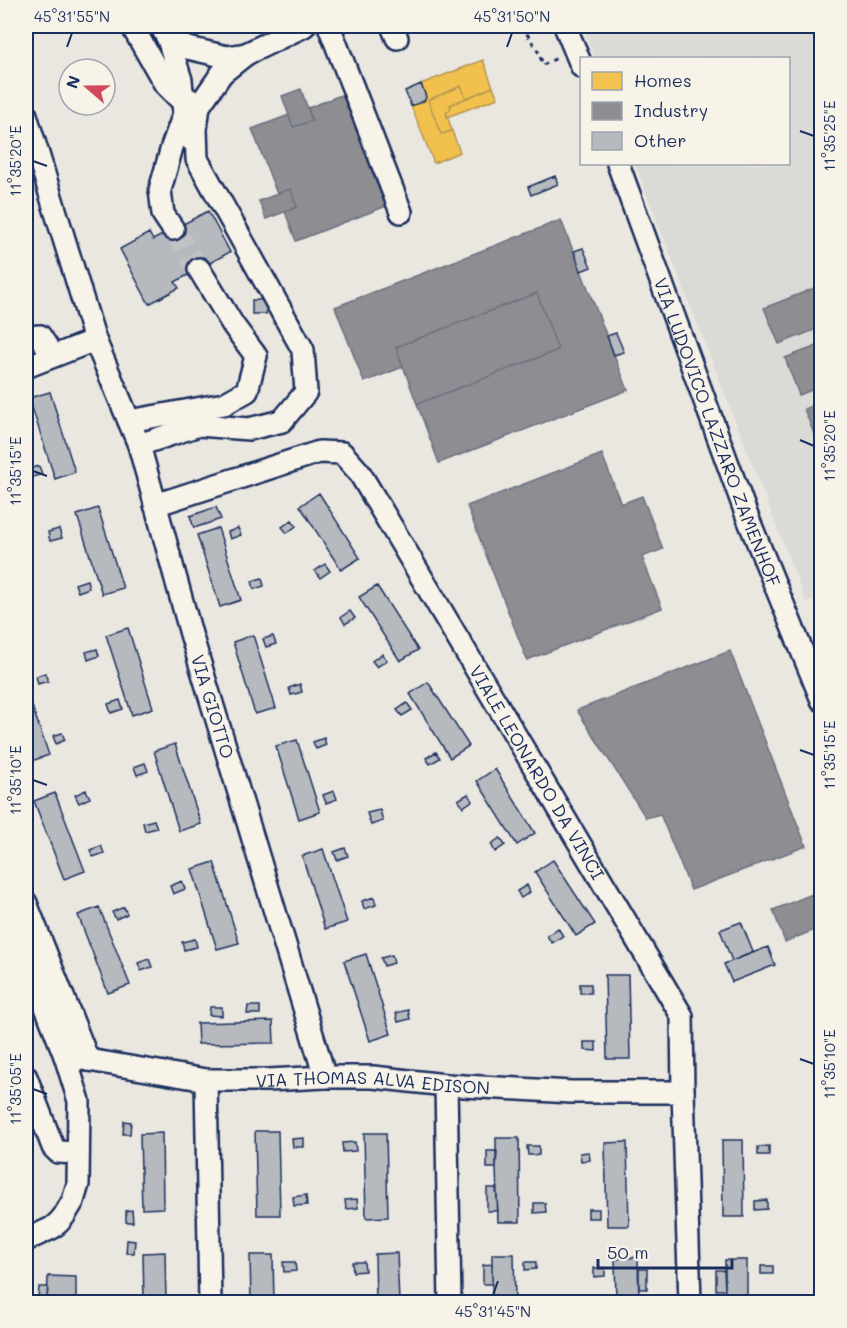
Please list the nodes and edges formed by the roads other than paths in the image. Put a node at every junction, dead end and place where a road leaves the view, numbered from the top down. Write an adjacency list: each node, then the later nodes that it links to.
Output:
1 (132, 26): 9 (street)
2 (304, 26): 6 (street)
3 (328, 26): 13 (street)
4 (565, 26): 7 (street)
5 (164, 32): 6 (street); 9 (street)
6 (246, 54): 8 (street)
7 (578, 58)
8 (209, 91): 9 (street); 11 (street)
9 (183, 108): 11 (street); 14 (street)
10 (26, 115): 17 (street, VIA GIOTTO)
11 (197, 159): 21 (street)
12 (618, 165): 23 (street, VIA LUDOVICO LAZZARO ZAMENHOF)
13 (401, 212)
14 (173, 229)
15 (199, 269): 20 (street)
16 (26, 337): 18 (street)
17 (95, 340): 18 (street); 20 (street, VIA GIOTTO)
18 (53, 356): 19 (street)
19 (26, 367)
20 (129, 421): 21 (street, VIA GIOTTO)
21 (139, 445): 22 (street, VIA GIOTTO)
22 (155, 505): 29 (street, VIA GIOTTO); 32 (street, VIALE LEONARDO DA VINCI)
23 (822, 700)
24 (26, 903): 27 (street)
25 (27, 964): 26 (street)
26 (65, 1056): 27 (street, VIA THOMAS ALVA EDISON); 33 (street)
27 (88, 1060): 30 (street, VIA THOMAS ALVA EDISON)
28 (26, 1077): 33 (street)
29 (325, 1077): 30 (street, VIA THOMAS ALVA EDISON); 31 (street, VIA THOMAS ALVA EDISON)
30 (206, 1080): 35 (street)
31 (446, 1085): 32 (street, VIA THOMAS ALVA EDISON); 36 (street)
32 (683, 1092): 37 (street, VIALE LEONARDO DA VINCI)
33 (78, 1153): 34 (street)
34 (26, 1240)
35 (210, 1302)
36 (450, 1302)
37 (690, 1302)

